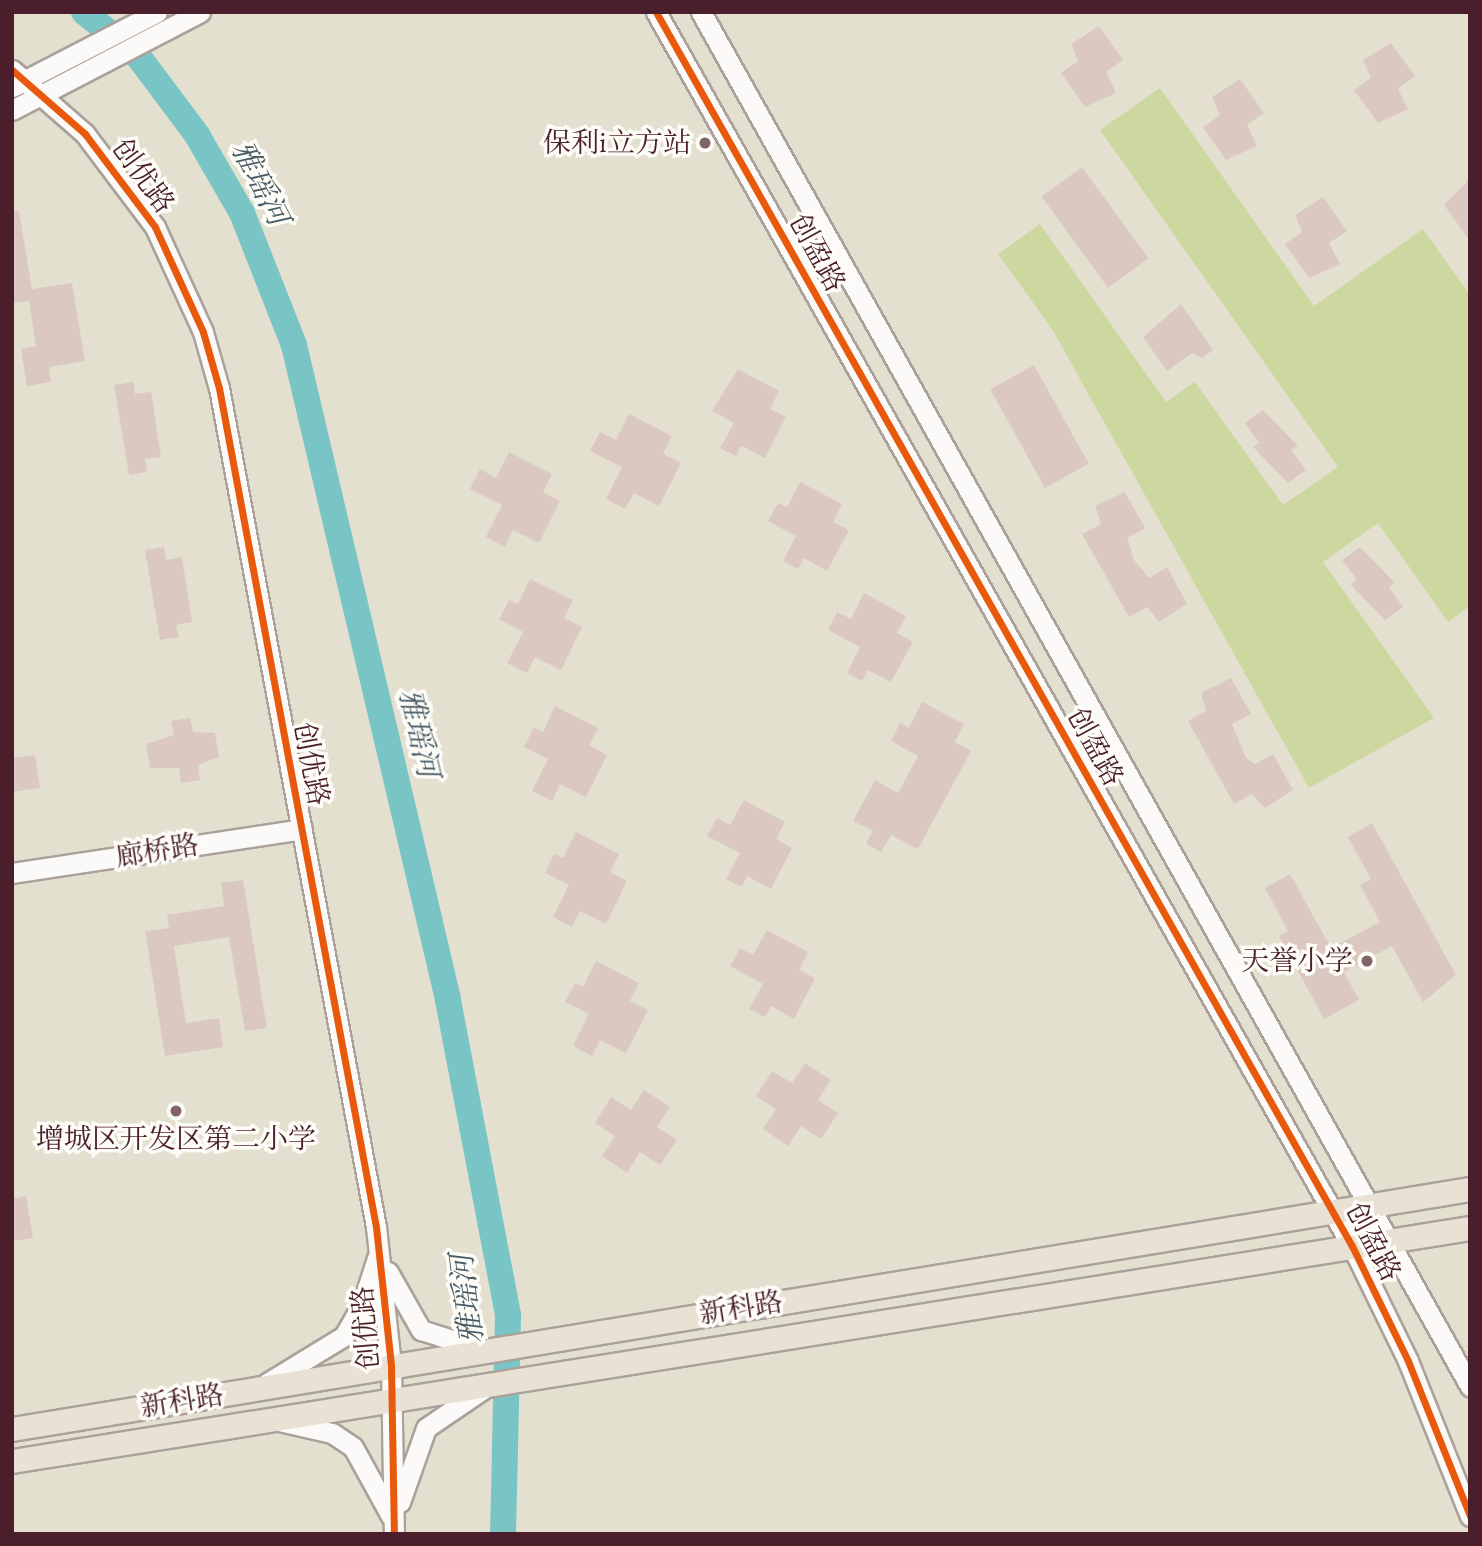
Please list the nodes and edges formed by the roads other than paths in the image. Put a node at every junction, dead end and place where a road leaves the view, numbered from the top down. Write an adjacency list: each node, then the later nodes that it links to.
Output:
1 (157, 12): 5 (street)
2 (656, 12): 12 (street, 创盈路)
3 (701, 12): 11 (street, 创盈路)
4 (198, 13): 6 (street)
5 (17, 79): 6 (street, 创优路)
6 (44, 94): 7 (street); 8 (street, 创优路)
7 (12, 110)
8 (302, 829): 9 (street, 廊桥路); 16 (street, 创优路)
9 (12, 873)
10 (1470, 1189): 11 (main road, 新科路)
11 (1370, 1204): 12 (main road, 新科路); 14 (street, 创盈路)
12 (1332, 1210): 15 (street, 创盈路); 17 (main road, 新科路)
13 (1470, 1228): 14 (main road, 新科路)
14 (1390, 1240): 15 (main road, 新科路); 19 (street, 创盈路)
15 (1352, 1246): 20 (main road, 新科路); 26 (street, 创盈路)
16 (379, 1250): 17 (street); 18 (street, 创优路); 21 (street)
17 (485, 1351): 18 (main road, 新科路)
18 (391, 1366): 21 (main road, 新科路); 22 (street, 创优路)
19 (1469, 1383)
20 (491, 1384): 22 (main road, 新科路); 27 (street)
21 (257, 1388): 24 (main road, 新科路)
22 (393, 1400): 23 (main road, 新科路); 27 (street, 创优路)
23 (271, 1420): 25 (main road, 新科路); 27 (street)
24 (12, 1429)
25 (12, 1461)
26 (1470, 1516)
27 (394, 1529)

